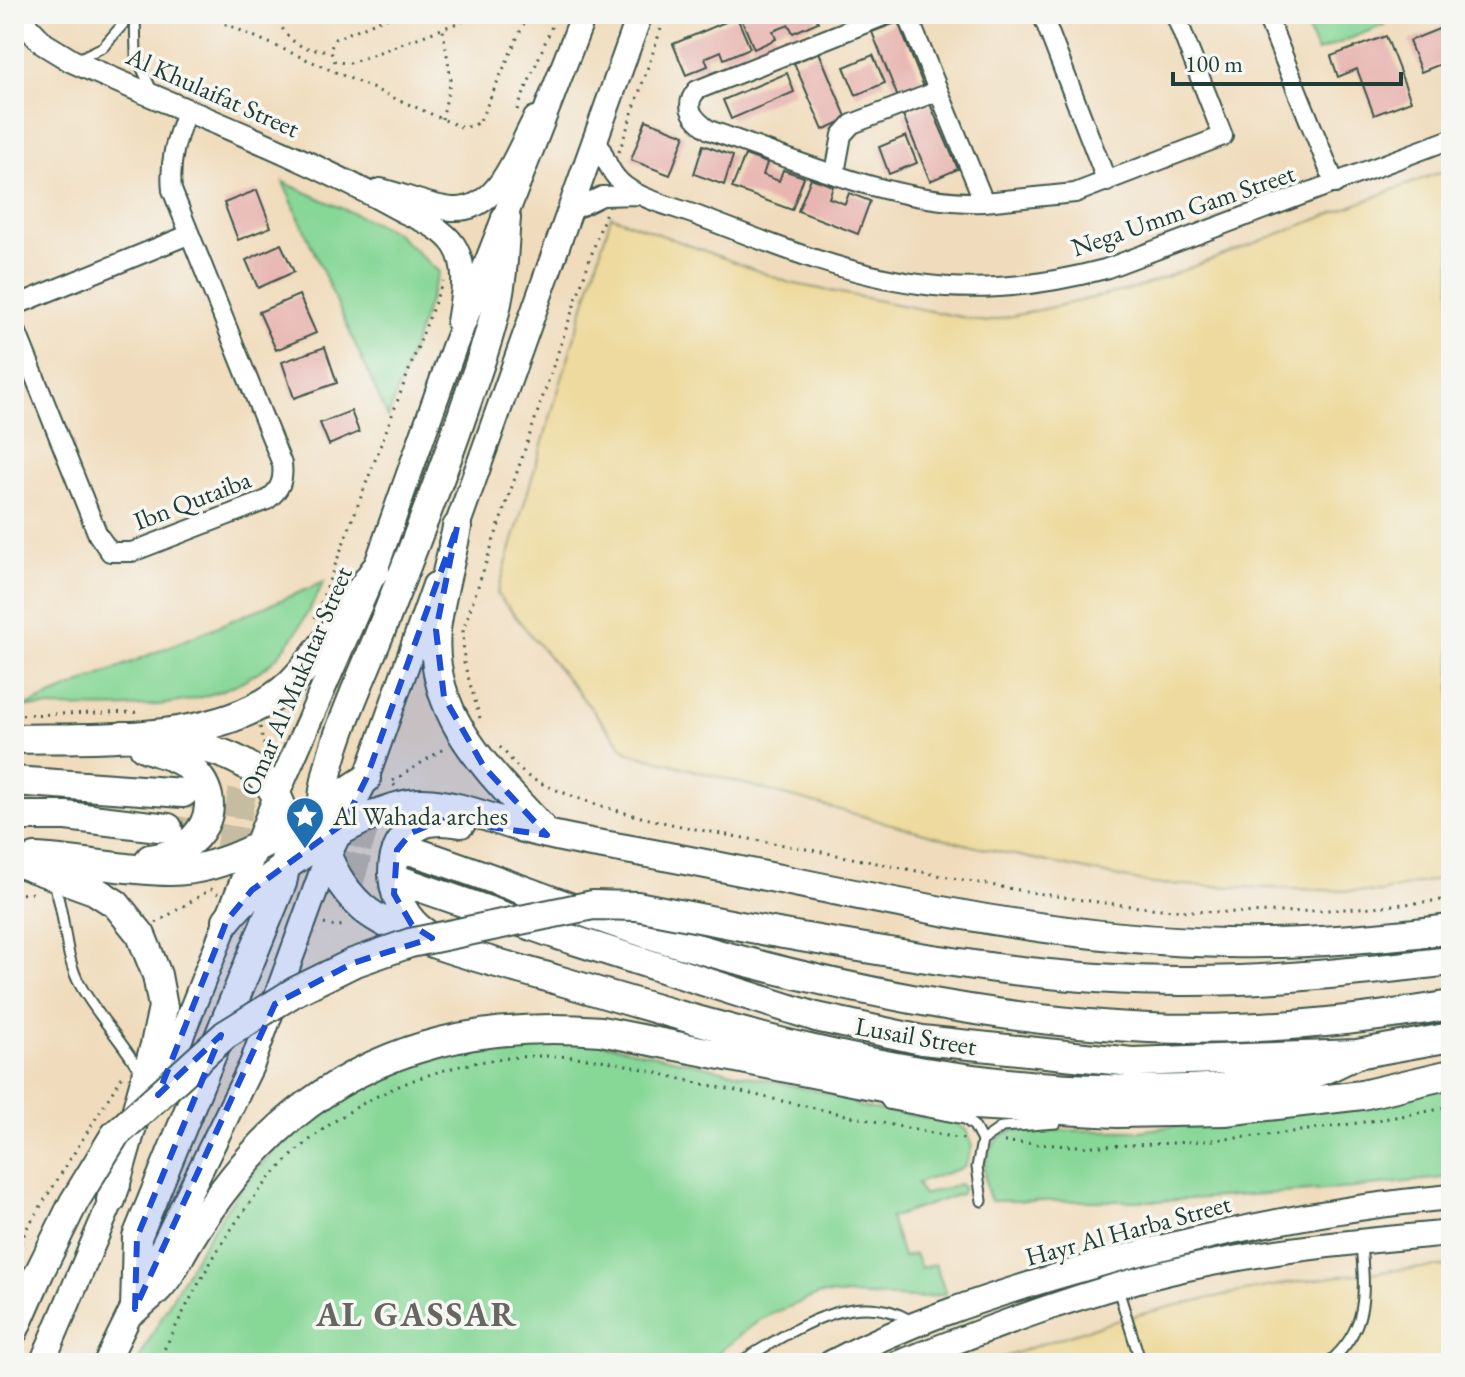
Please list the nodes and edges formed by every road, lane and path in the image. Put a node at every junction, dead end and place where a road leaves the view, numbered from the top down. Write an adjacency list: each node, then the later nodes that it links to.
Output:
1 (15, 14): 21 (street, Al Khulaifat Street)
2 (133, 14): 21 (lane); 24 (lane)
3 (203, 14): 27 (path)
4 (231, 14): 5 (path)
5 (249, 14)
6 (275, 14): 20 (path)
7 (395, 14): 20 (path)
8 (482, 14): 19 (path)
9 (528, 14): 27 (path)
10 (557, 14): 26 (path)
11 (584, 14): 22 (main road, Omar Al Mukhtar Street)
12 (640, 14): 28 (main road)
13 (666, 14): 30 (path)
14 (889, 14): 31 (street)
15 (907, 14): 23 (street)
16 (1042, 14): 32 (street)
17 (1175, 14): 32 (street)
18 (1266, 14): 34 (street)
19 (443, 30): 20 (path); 27 (path)
20 (330, 50)
21 (72, 61): 24 (street, Al Khulaifat Street)
22 (560, 76): 33 (street, Al Khulaifat Street); 39 (main road, Omar Al Mukhtar Street)
23 (938, 91): 31 (street); 36 (street)
24 (155, 98): 25 (street, Al Khulaifat Street)
25 (186, 112): 33 (street, Al Khulaifat Street); 40 (street, Ibn Qutaiba)
26 (513, 118)
27 (442, 119)
28 (597, 139): 35 (street, Nega Umm Gam Street); 38 (main road)
29 (1451, 139): 34 (street, Nega Umm Gam Street)
30 (618, 155)
31 (835, 173): 36 (street)
32 (1107, 182): 36 (street)
33 (356, 184): 41 (street, Al Khulaifat Street)
34 (1335, 184): 35 (street, Nega Umm Gam Street)
35 (649, 198): 38 (street, Nega Umm Gam Street)
36 (984, 202)
37 (607, 210): 50 (path)
38 (569, 212): 45 (main road)
39 (506, 218): 44 (main road, Omar Al Mukhtar Street); 58 (highway)
40 (188, 235): 42 (street); 43 (street, Ibn Qutaiba)
41 (456, 247): 44 (street); 47 (path)
42 (14, 306)
43 (14, 325)
44 (454, 347): 46 (main road, Omar Al Mukhtar Street)
45 (457, 527): 50 (highway); 54 (main road)
46 (375, 570): 51 (highway); 57 (main road, Omar Al Mukhtar Street)
47 (315, 619)
48 (155, 712): 49 (path)
49 (14, 715)
50 (472, 731): 59 (path); 64 (highway)
51 (123, 736): 52 (highway); 57 (highway); 69 (highway)
52 (14, 739)
53 (494, 741): 73 (path)
54 (366, 779): 58 (highway); 65 (main road)
55 (14, 781): 56 (highway)
56 (183, 793)
57 (277, 794): 63 (highway); 66 (main road, Omar Al Mukhtar Street)
58 (322, 810): 63 (highway); 65 (highway)
59 (392, 810): 61 (highway); 65 (highway)
60 (14, 816): 62 (highway)
61 (514, 825): 64 (highway); 79 (highway)
62 (168, 828)
63 (287, 830): 66 (highway); 70 (highway)
64 (547, 835): 77 (highway)
65 (329, 844): 70 (highway); 74 (highway); 76 (main road)
66 (258, 845): 69 (highway); 75 (main road, Omar Al Mukhtar Street)
67 (409, 850): 81 (highway, Lusail Street)
68 (14, 859): 69 (highway); 71 (highway)
69 (110, 863)
70 (286, 866): 75 (highway); 99 (highway)
71 (50, 875): 78 (highway); 84 (lane)
72 (402, 881): 83 (highway, Lusail Street)
73 (1451, 899)
74 (362, 907): 76 (path); 79 (highway)
75 (232, 909): 78 (path); 91 (main road, Omar Al Mukhtar Street)
76 (307, 920): 99 (main road)
77 (1451, 929)
78 (139, 933): 84 (highway)
79 (441, 944): 83 (highway)
80 (1451, 961): 101 (highway, bridge)
81 (1451, 1005)
82 (1451, 1037): 83 (highway, Lusail Street)
83 (1357, 1054)
84 (138, 1068): 91 (highway); 97 (path)
85 (1451, 1074): 88 (highway)
86 (876, 1087): 88 (highway); 89 (lane); 99 (highway)
87 (1451, 1107): 89 (path)
88 (1084, 1111): 89 (lane)
89 (982, 1141): 92 (lane); 105 (path)
90 (1451, 1197): 93 (main road, Hayr Al Harba Street)
91 (111, 1200): 103 (main road, Omar Al Mukhtar Street)
92 (982, 1201)
93 (1257, 1226): 96 (main road); 100 (main road, Hayr Al Harba Street)
94 (1451, 1233): 95 (main road, Hayr Al Harba Street)
95 (1360, 1241): 96 (main road, Hayr Al Harba Street); 112 (lane)
96 (1264, 1255): 98 (main road, Hayr Al Harba Street)
97 (14, 1257)
98 (1117, 1286): 102 (main road, Hayr Al Harba Street); 109 (lane)
99 (135, 1309): 104 (main road)
100 (917, 1325): 102 (main road); 106 (lane); 107 (main road, Hayr Al Harba Street)
101 (14, 1330)
102 (932, 1357): 108 (main road, Hayr Al Harba Street)
103 (42, 1363)
104 (106, 1363)
105 (157, 1363)
106 (738, 1363)
107 (831, 1363)
108 (899, 1363)
109 (1141, 1363)
110 (1304, 1363): 111 (lane)
111 (1318, 1363)
112 (1328, 1363)

